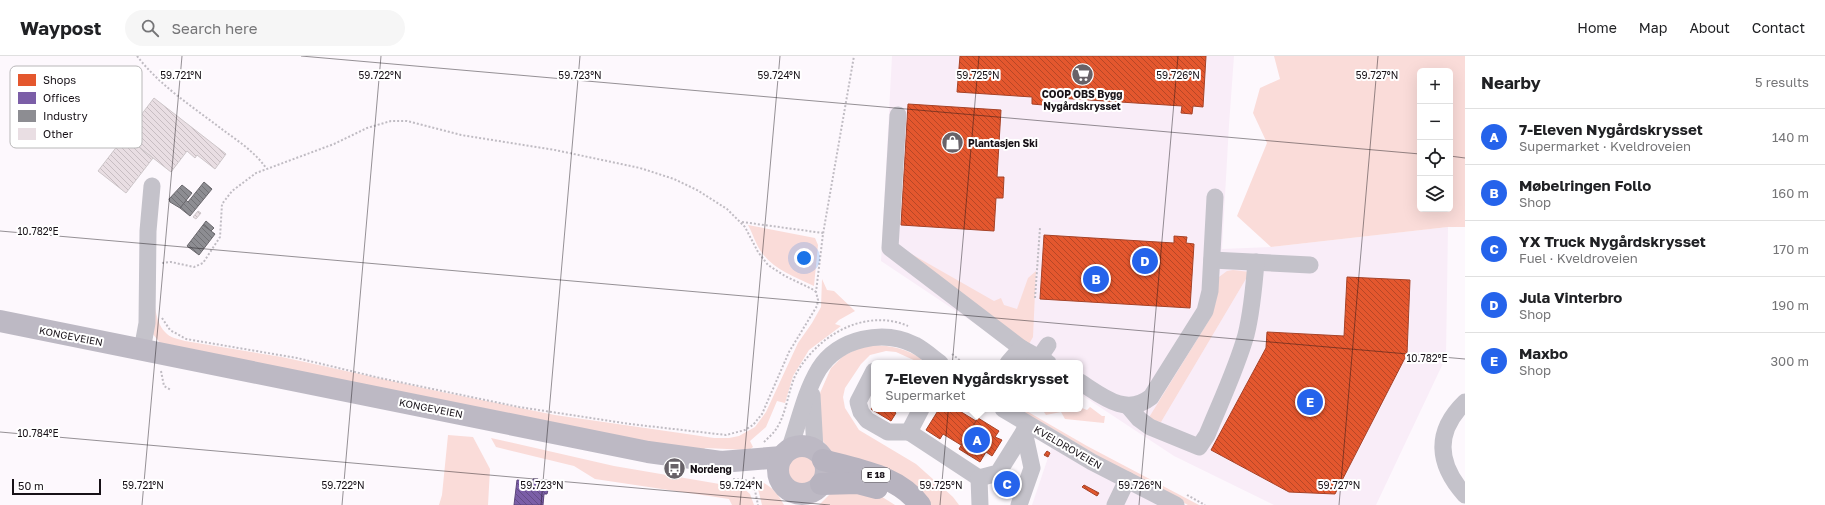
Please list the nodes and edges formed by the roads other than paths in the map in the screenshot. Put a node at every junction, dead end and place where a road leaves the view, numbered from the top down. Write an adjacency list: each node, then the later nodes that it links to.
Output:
1 (898, 116): 10 (street)
2 (152, 186): 8 (street)
3 (1215, 197): 4 (street)
4 (1212, 260): 5 (street); 16 (street)
5 (1256, 262): 6 (street); 16 (street)
6 (1310, 265)
7 (0, 321): 8 (main road, KONGEVEIEN)
8 (152, 352): 23 (main road, KONGEVEIEN)
9 (1045, 355): 10 (street)
10 (1019, 356)
11 (945, 358): 14 (street)
12 (871, 377): 20 (street)
13 (1083, 384): 16 (street)
14 (811, 386): 21 (street); 22 (street)
15 (1465, 402): 28 (street)
16 (1128, 406)
17 (919, 412): 20 (street)
18 (1007, 412): 19 (street, KVELDROVEIEN)
19 (1026, 428): 24 (street); 25 (street, KVELDROVEIEN); 33 (street)
20 (908, 432): 24 (street)
21 (786, 453): 22 (main road); 23 (main road, KONGEVEIEN); 26 (main road)
22 (819, 455): 27 (main road); 31 (highway, E 18)
23 (756, 465): 26 (main road, KONGEVEIEN)
24 (979, 478): 32 (street)
25 (1127, 480): 29 (street); 34 (street, KVELDROVEIEN)
26 (786, 492): 27 (main road)
27 (815, 493): 30 (highway, E 18)
28 (1465, 495)
29 (1116, 504)
30 (903, 505)
31 (920, 505)
32 (980, 505)
33 (1019, 505)
34 (1176, 505)

